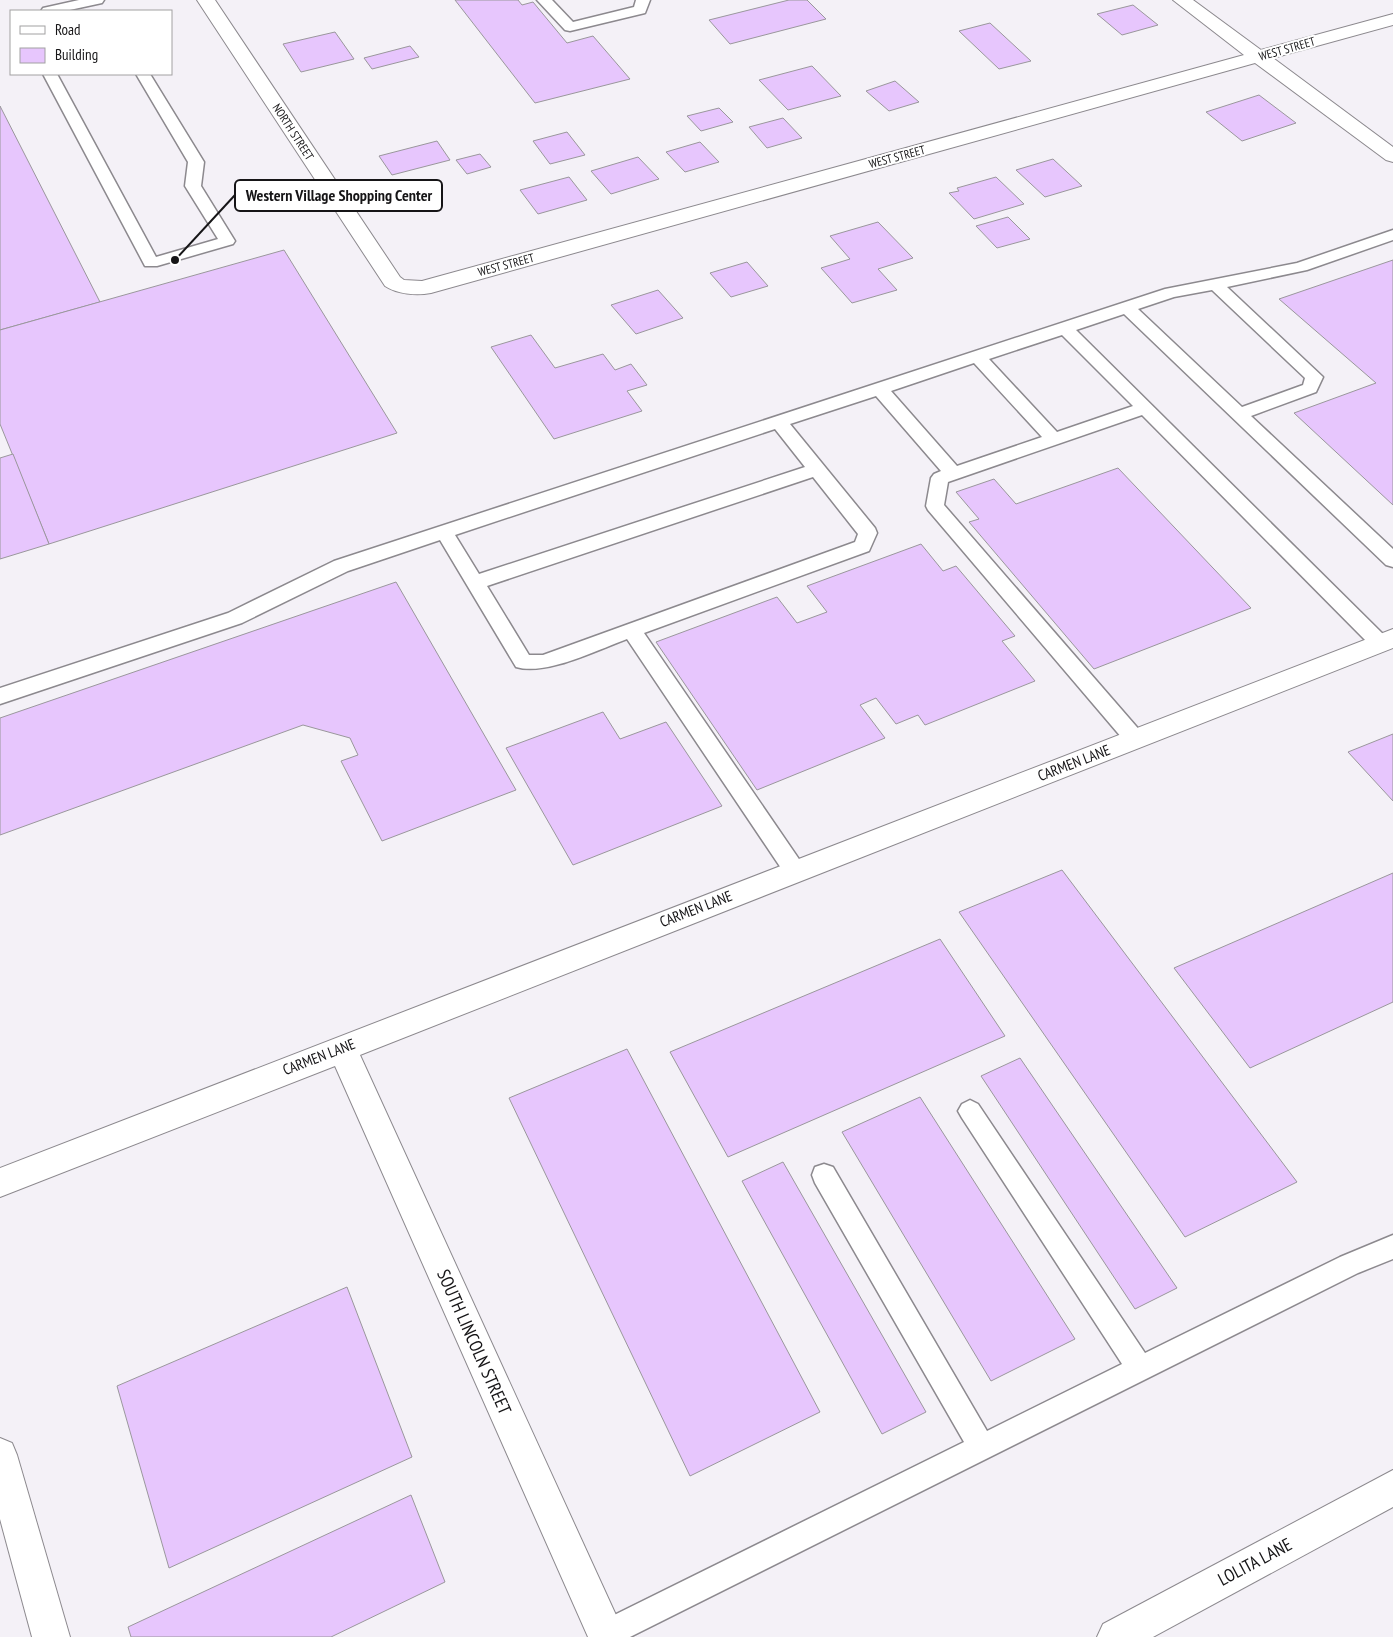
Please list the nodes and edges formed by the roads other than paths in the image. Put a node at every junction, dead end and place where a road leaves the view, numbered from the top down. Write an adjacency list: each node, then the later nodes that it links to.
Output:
1 (98, 0): 6 (lane)
2 (206, 0): 14 (street, NORTH STREET)
3 (544, 0): 4 (lane)
4 (643, 0)
5 (1182, 0): 8 (street)
6 (53, 10)
7 (1393, 19): 8 (street, WEST STREET)
8 (1260, 57): 11 (street); 14 (street, WEST STREET)
9 (51, 75): 10 (lane)
10 (144, 75)
11 (1393, 156)
12 (1393, 235): 13 (lane)
13 (1216, 284): 15 (lane); 20 (lane)
14 (399, 286)
15 (1126, 308): 16 (lane); 20 (lane)
16 (1065, 328): 17 (lane); 19 (lane)
17 (978, 356): 18 (lane); 22 (lane)
18 (879, 389): 21 (lane); 24 (lane)
19 (1146, 408): 22 (lane); 29 (lane)
20 (1238, 414): 26 (lane)
21 (779, 422): 23 (lane); 25 (lane)
22 (1054, 439): 24 (lane)
23 (816, 469): 27 (lane); 28 (lane)
24 (954, 474): 31 (lane)
25 (444, 532): 27 (lane); 30 (lane)
26 (1393, 560)
27 (476, 583): 28 (lane)
28 (631, 630): 32 (lane)
29 (1387, 640): 31 (street, CARMEN LANE)
30 (0, 696)
31 (1135, 739): 32 (street, CARMEN LANE)
32 (795, 871): 33 (street, CARMEN LANE)
33 (342, 1048): 36 (street, CARMEN LANE); 42 (street, SOUTH LINCOLN STREET)
34 (970, 1111): 38 (lane)
35 (824, 1175): 39 (lane)
36 (0, 1183)
37 (1393, 1247): 38 (lane)
38 (1140, 1369): 39 (lane)
39 (982, 1447): 42 (lane)
40 (0, 1456): 43 (street)
41 (1393, 1488): 44 (street, LOLITA LANE)
42 (606, 1636)
43 (51, 1637)
44 (1116, 1637)

